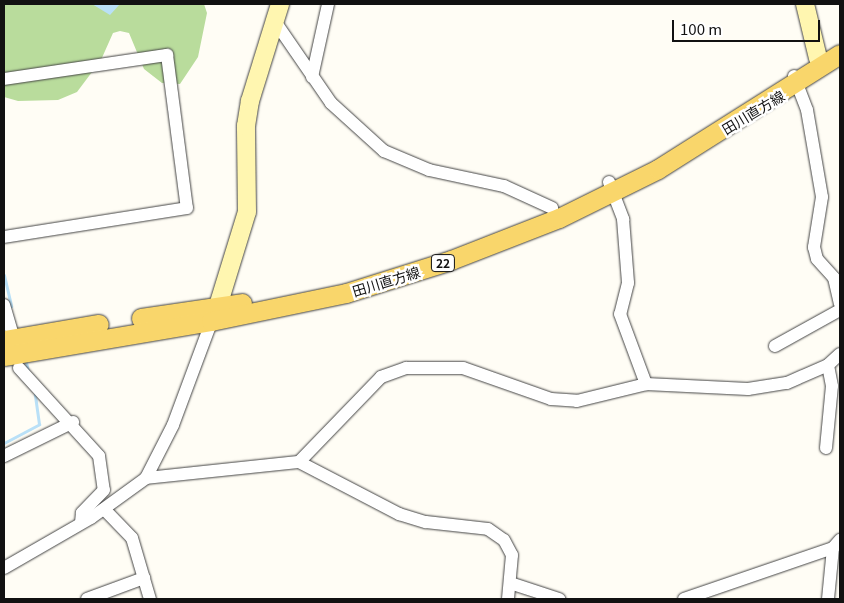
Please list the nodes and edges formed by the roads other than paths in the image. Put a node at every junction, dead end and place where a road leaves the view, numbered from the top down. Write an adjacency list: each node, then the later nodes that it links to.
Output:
1 (280, 4): 4 (street)
2 (328, 4): 8 (street)
3 (805, 4): 7 (street)
4 (276, 23): 8 (street); 17 (street)
5 (840, 42): 7 (main road, 田川直方線 / 22)
6 (840, 54): 10 (main road, 田川直方線 / 22)
7 (818, 58): 10 (main road, 田川直方線 / 22)
8 (312, 77): 12 (street)
9 (4, 79): 13 (street)
10 (796, 79): 11 (main road, 田川直方線 / 22); 14 (street)
11 (611, 187): 12 (main road, 田川直方線 / 22); 17 (main road, 田川直方線 / 22); 22 (street)
12 (552, 208): 17 (main road, 田川直方線 / 22)
13 (4, 237)
14 (840, 303)
15 (4, 305): 19 (street)
16 (840, 310): 18 (street)
17 (215, 314): 19 (main road, 田川直方線 / 22); 27 (street)
18 (775, 346)
19 (12, 351): 23 (street)
20 (840, 354): 21 (street)
21 (828, 365): 22 (street); 24 (street)
22 (646, 384): 26 (street)
23 (72, 422): 25 (street); 29 (street)
24 (826, 448)
25 (4, 456)
26 (299, 462): 27 (street); 33 (street)
27 (146, 478): 28 (street)
28 (104, 509): 29 (street); 32 (street)
29 (81, 523): 31 (street)
30 (836, 544): 38 (street); 39 (street)
31 (4, 568)
32 (144, 578): 34 (street); 35 (street)
33 (510, 583): 36 (street); 37 (street)
34 (87, 599)
35 (150, 599)
36 (508, 599)
37 (559, 599)
38 (684, 599)
39 (828, 599)

